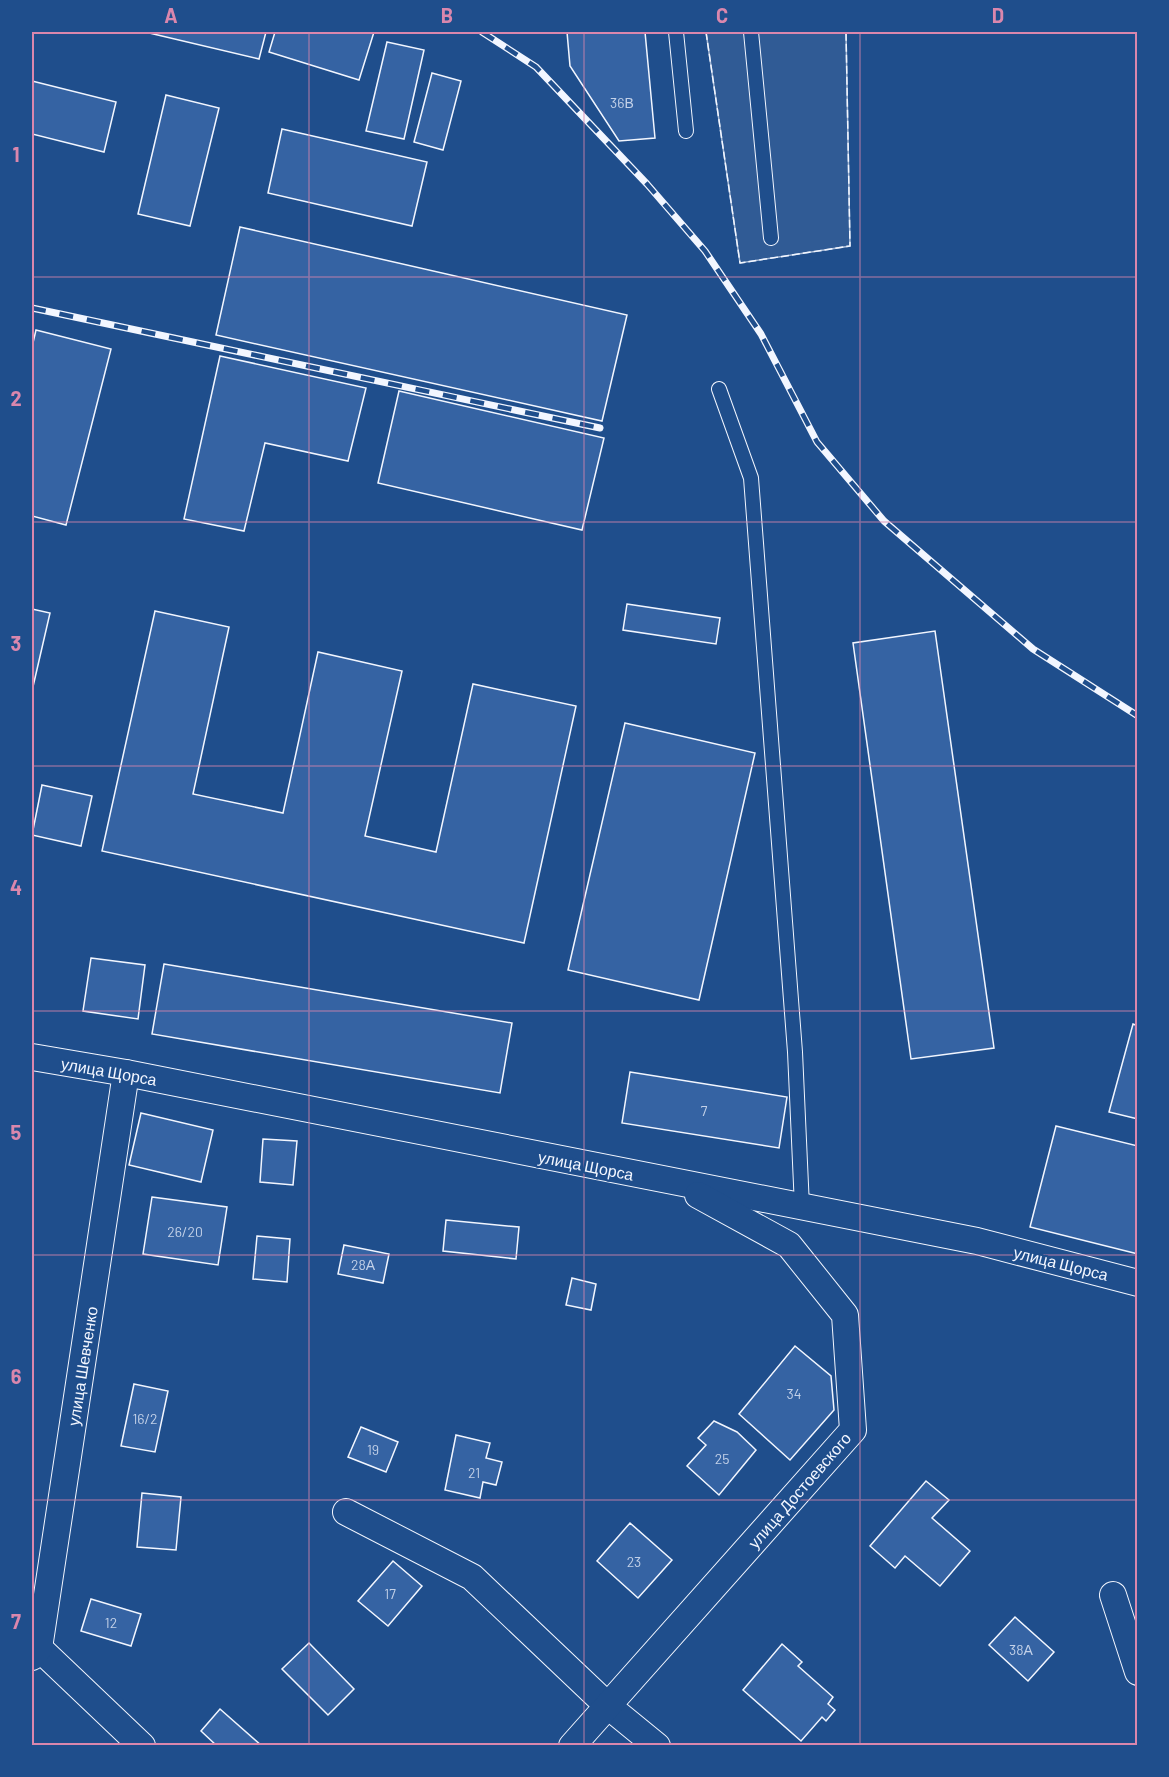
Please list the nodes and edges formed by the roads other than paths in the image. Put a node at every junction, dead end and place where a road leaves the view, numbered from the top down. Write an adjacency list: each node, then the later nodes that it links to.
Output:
1 (676, 32): 3 (lane)
2 (751, 32): 4 (lane)
3 (686, 131)
4 (771, 238)
5 (719, 389): 9 (lane)
6 (32, 1057): 7 (street, улица Щорса)
7 (126, 1073): 8 (street, улица Щорса); 13 (street, улица Шевченко)
8 (677, 1183): 9 (street, улица Щорса); 15 (street, улица Достоевского)
9 (802, 1208): 10 (street, улица Щорса)
10 (1137, 1283)
11 (346, 1512): 15 (street)
12 (1113, 1595): 14 (street)
13 (35, 1652): 16 (street)
14 (1137, 1672)
15 (608, 1706): 17 (street, улица Достоевского); 18 (street)
16 (142, 1746)
17 (572, 1746)
18 (657, 1746)

